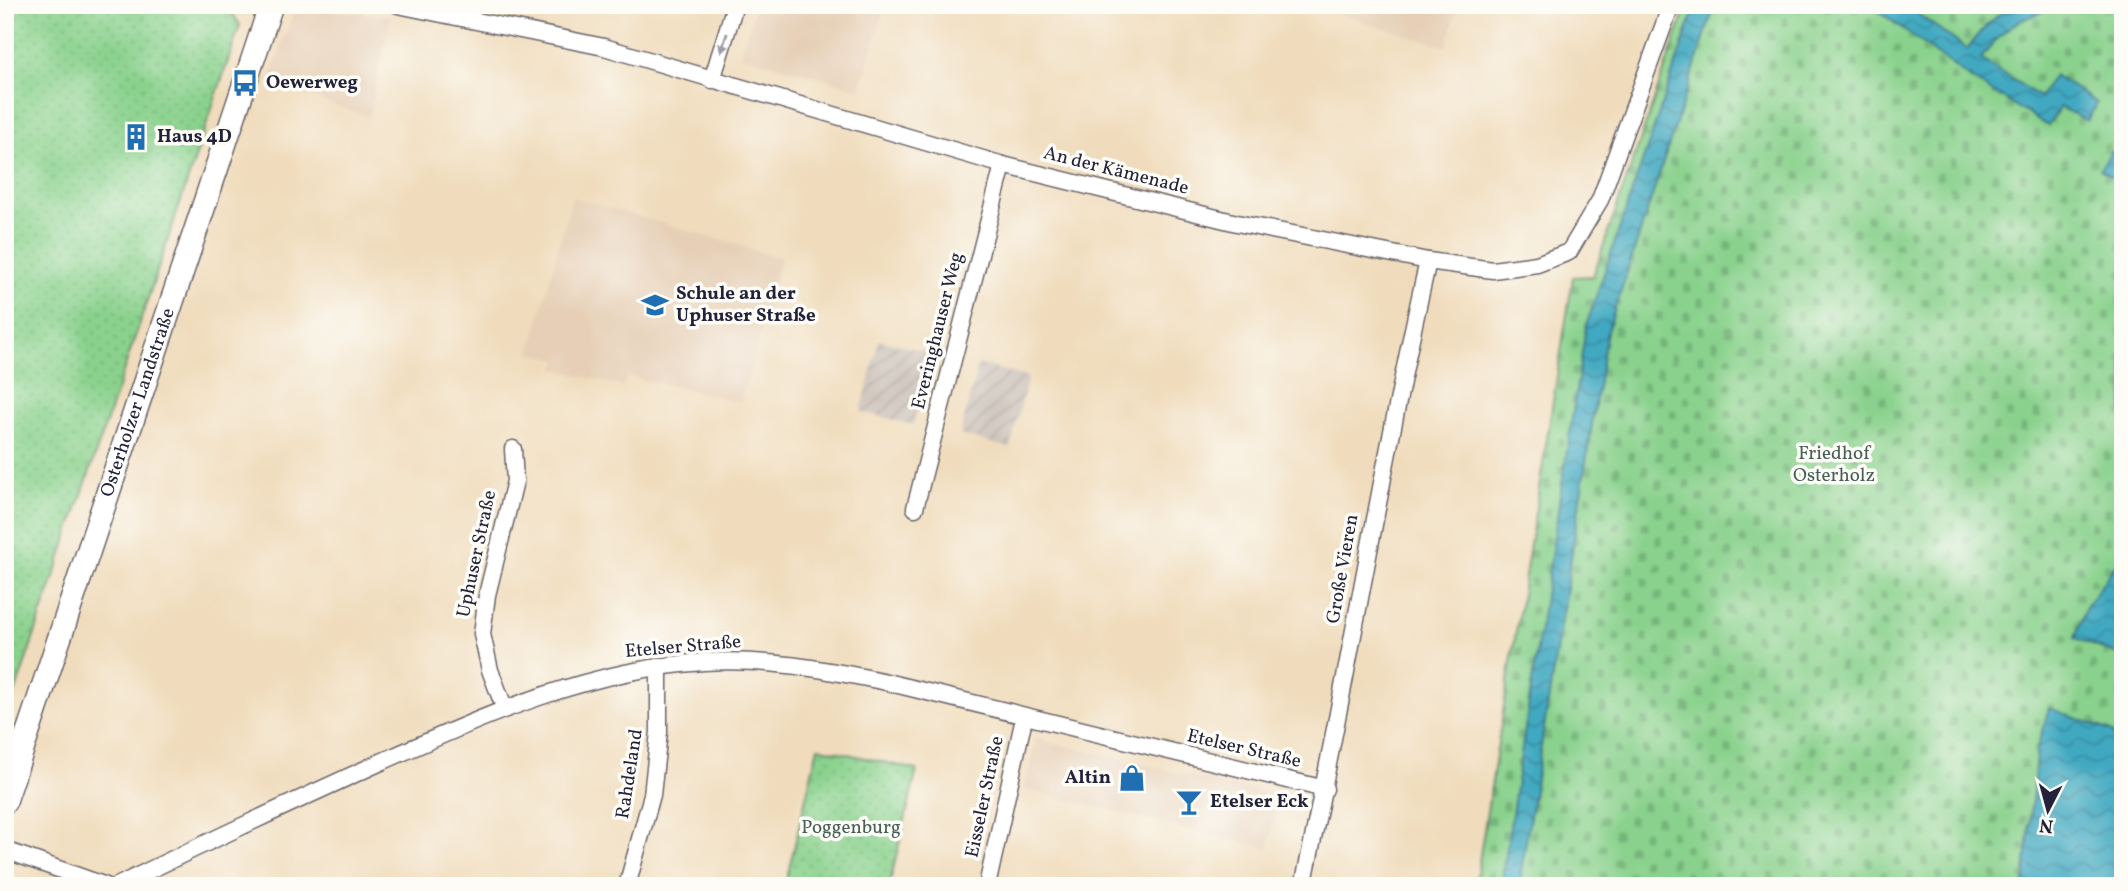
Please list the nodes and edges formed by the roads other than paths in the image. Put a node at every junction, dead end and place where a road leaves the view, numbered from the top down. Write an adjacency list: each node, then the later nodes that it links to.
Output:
1 (271, 5): 14 (main road, Osterholzer Landstraße)
2 (398, 5): 5 (street, An der Kämenade)
3 (736, 5): 5 (street, one-way to 5)
4 (1671, 5): 7 (street, An der Kämenade)
5 (712, 80): 6 (street, An der Kämenade)
6 (1003, 165): 7 (street, An der Kämenade); 9 (street, Everinghauser Weg)
7 (1428, 261): 13 (street, Große Vieren)
8 (513, 449): 11 (street, Uphuser Straße)
9 (915, 508)
10 (659, 667): 11 (street, Etelser Straße); 12 (street, Etelser Straße); 18 (street, Rahdeland)
11 (504, 707): 17 (street, Etelser Straße)
12 (1024, 718): 13 (street, Etelser Straße); 19 (street, Eisseler Straße)
13 (1325, 789): 20 (street, Große Vieren)
14 (5, 801)
15 (5, 850): 16 (street)
16 (106, 886)
17 (117, 886)
18 (627, 886)
19 (988, 886)
20 (1303, 886)

